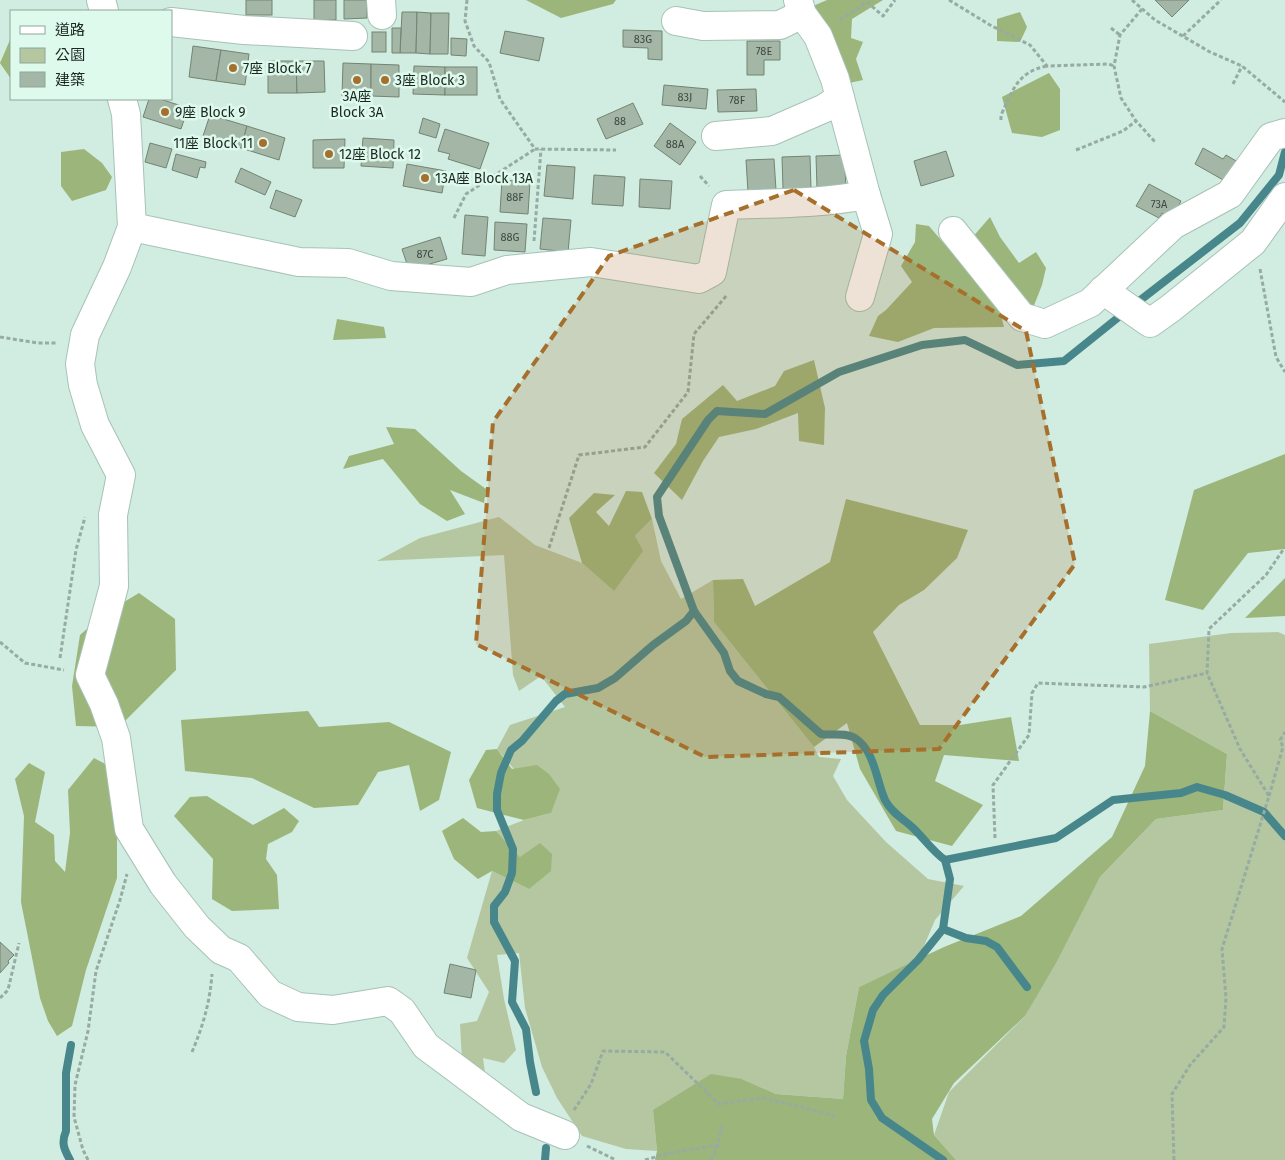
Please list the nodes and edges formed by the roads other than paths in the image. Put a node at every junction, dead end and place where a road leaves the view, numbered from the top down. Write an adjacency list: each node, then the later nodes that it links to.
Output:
1 (800, 7): 3 (street); 5 (street)
2 (172, 22): 4 (street)
3 (676, 22)
4 (353, 36)
5 (840, 98): 8 (street); 9 (street)
6 (122, 100): 11 (street)
7 (1285, 133): 13 (street)
8 (716, 136)
9 (866, 194): 11 (street); 14 (street)
10 (1285, 196): 13 (street)
11 (132, 227): 15 (street)
12 (953, 231): 13 (street)
13 (1103, 290)
14 (860, 297)
15 (565, 1135)

